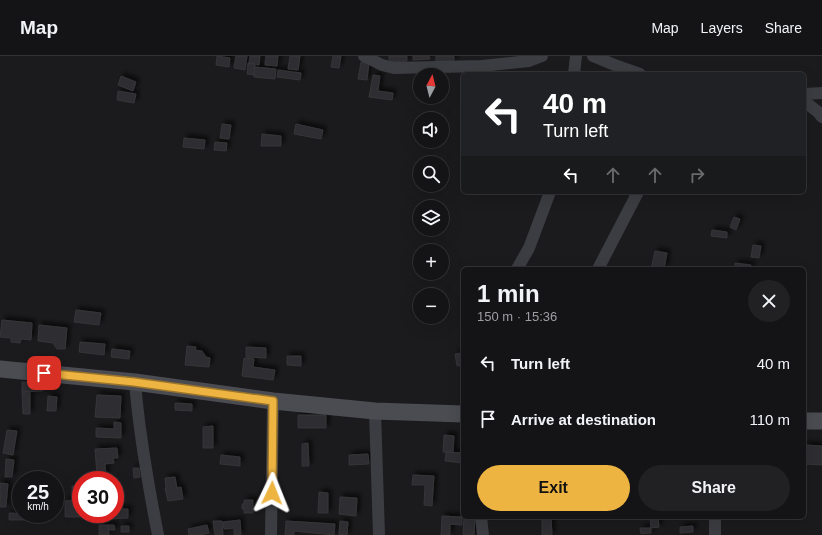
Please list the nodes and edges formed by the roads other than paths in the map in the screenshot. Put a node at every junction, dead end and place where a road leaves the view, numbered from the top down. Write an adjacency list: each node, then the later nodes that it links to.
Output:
1 (364, 56): 2 (street)
2 (542, 56)
3 (576, 56): 6 (street)
4 (593, 56): 5 (street)
5 (611, 60): 7 (street)
6 (574, 72)
7 (636, 72)
8 (822, 93): 9 (street)
9 (806, 94)
10 (806, 103): 11 (street)
11 (822, 117)
12 (549, 194): 14 (street)
13 (637, 194): 15 (street)
14 (518, 267)
15 (599, 267)
16 (0, 369): 17 (street)
17 (134, 382): 18 (street); 23 (street)
18 (273, 401): 19 (street); 24 (street)
19 (375, 411): 20 (street); 25 (street)
20 (461, 414)
21 (481, 519): 26 (street)
22 (715, 519): 27 (street)
23 (158, 535)
24 (271, 535)
25 (379, 535)
26 (483, 535)
27 (714, 535)

